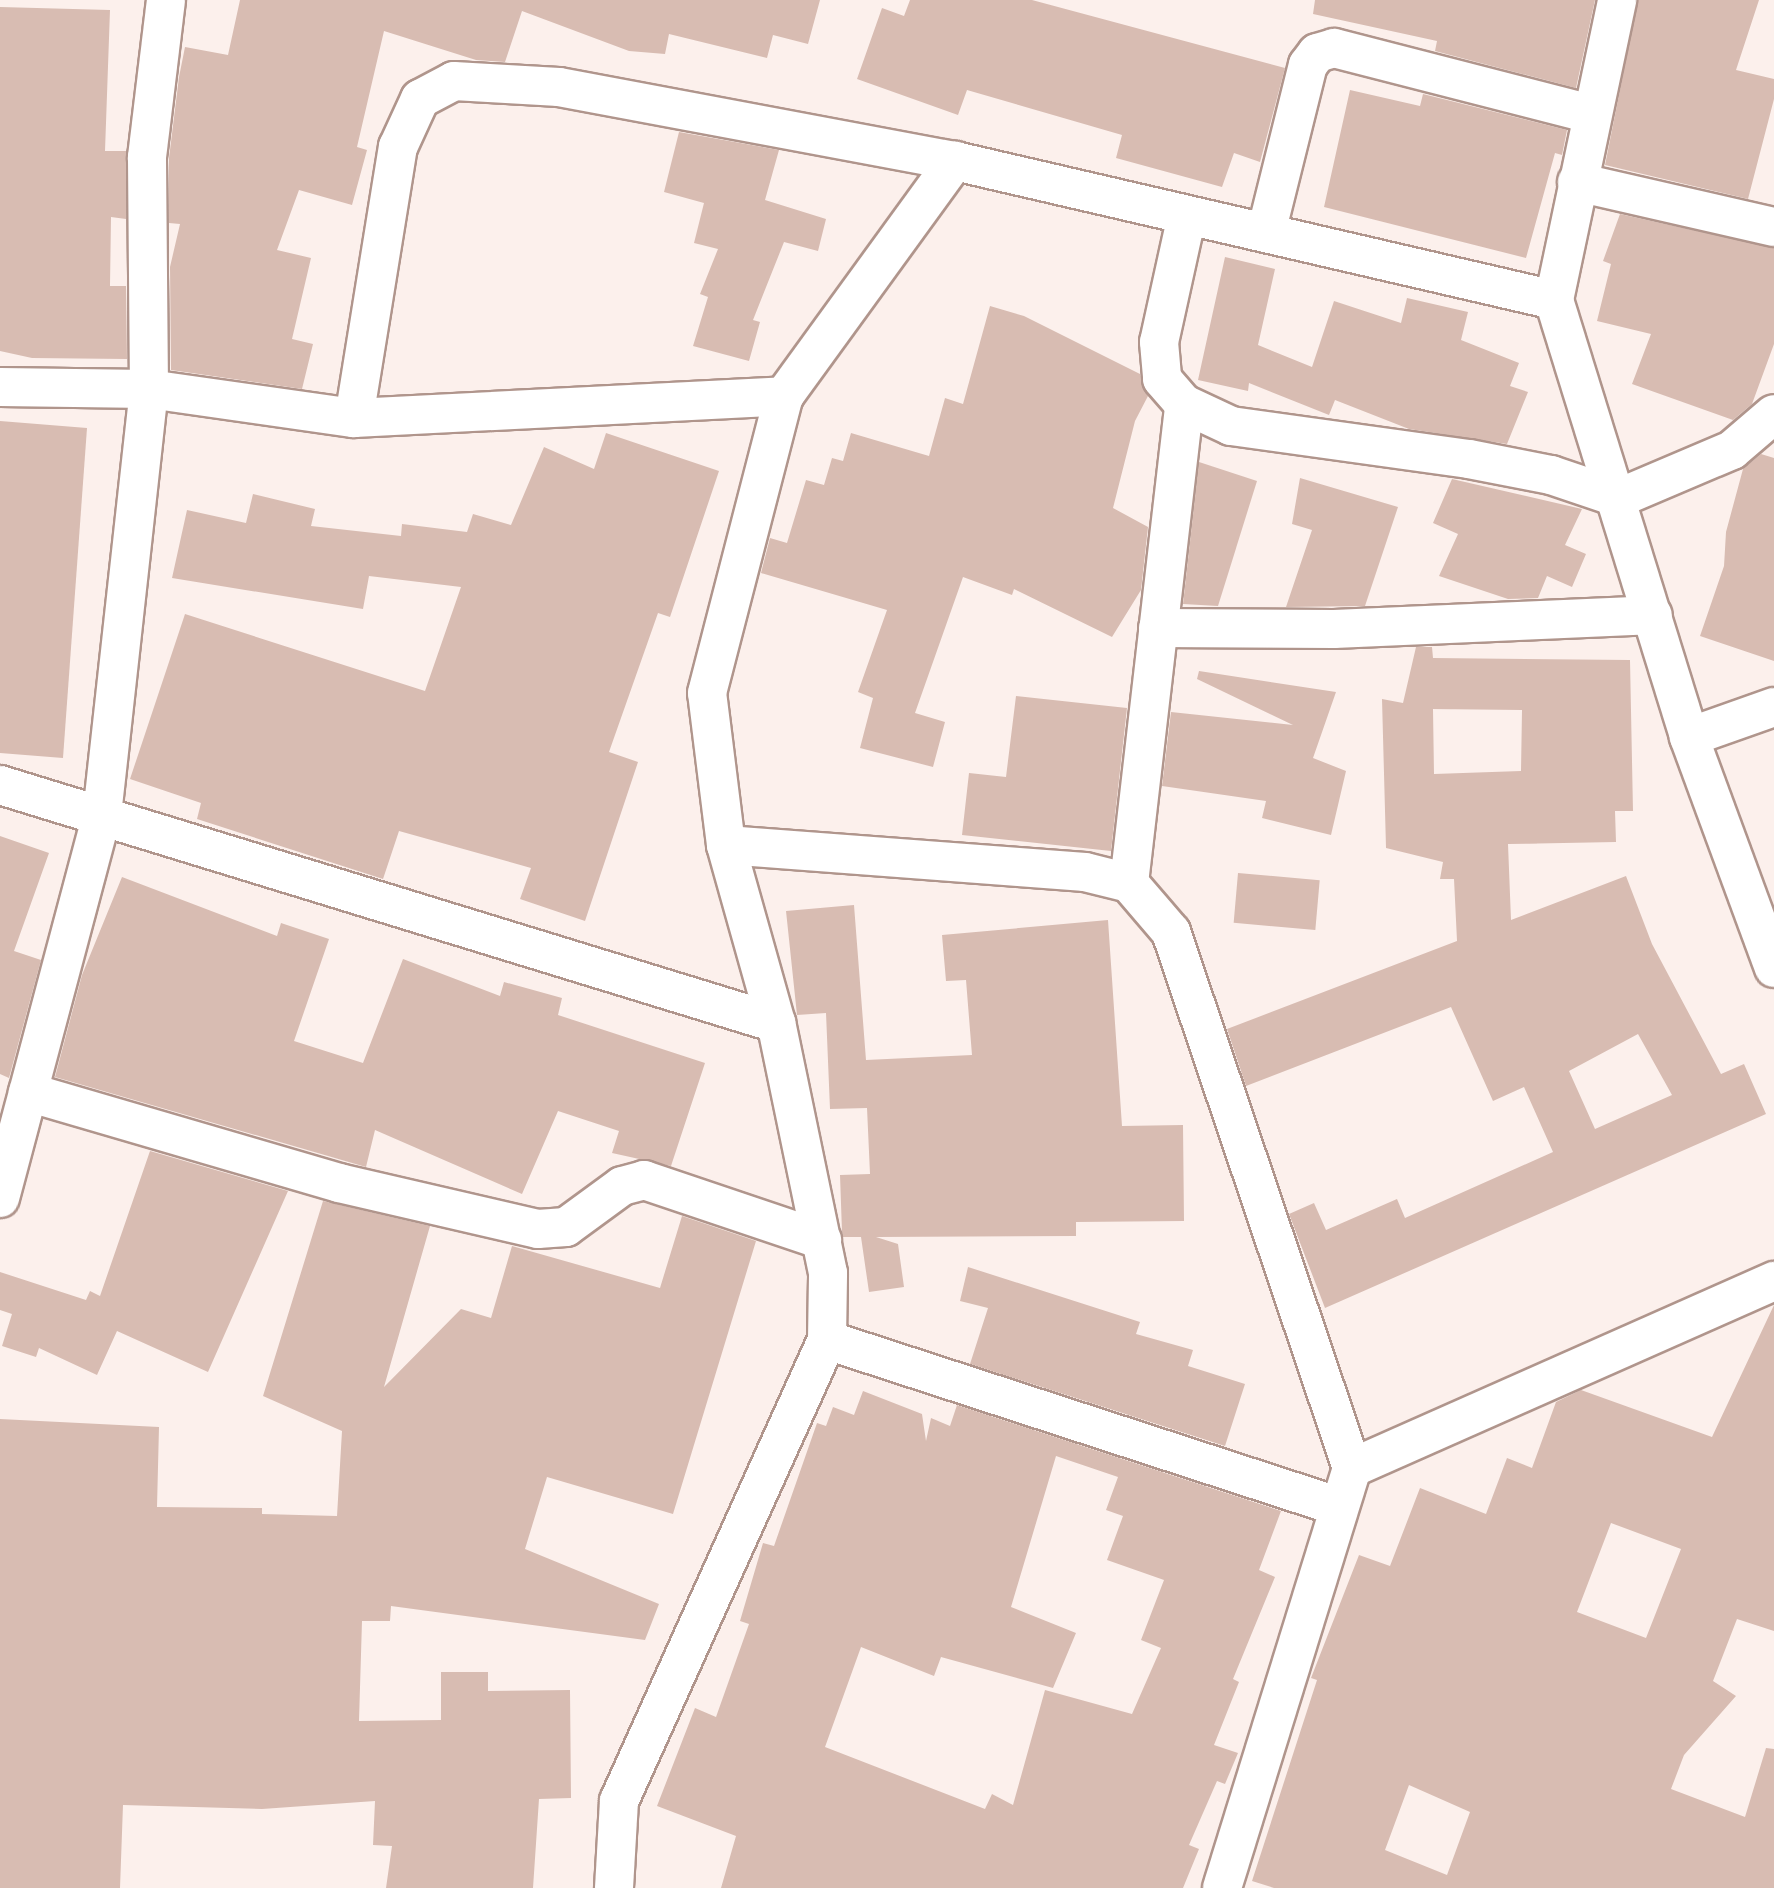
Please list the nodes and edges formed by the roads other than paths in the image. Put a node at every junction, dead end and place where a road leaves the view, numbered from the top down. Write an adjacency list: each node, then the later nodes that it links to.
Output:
1 (166, 0): 11 (street)
2 (1617, 0): 3 (street)
3 (1591, 114): 5 (street); 8 (street)
4 (955, 161): 6 (street); 12 (street); 15 (street)
5 (1577, 182): 7 (street); 9 (street)
6 (1187, 215): 8 (street); 13 (street)
7 (1774, 226)
8 (1266, 233): 9 (street)
9 (1554, 300): 16 (street)
10 (0, 387): 11 (street)
11 (149, 389): 15 (street); 22 (street)
12 (784, 396): 15 (street); 23 (street)
13 (1184, 404): 16 (street); 18 (street)
14 (1774, 414): 16 (street)
15 (354, 418)
16 (1619, 498): 17 (street)
17 (1653, 615): 18 (street); 20 (street)
18 (1158, 628): 24 (street)
19 (1774, 707): 20 (street)
20 (1689, 737): 25 (street)
21 (0, 785): 22 (street)
22 (102, 815): 26 (street); 27 (street)
23 (726, 845): 24 (street); 26 (street)
24 (1129, 883): 32 (street)
25 (1774, 968)
26 (776, 1023): 29 (street)
27 (28, 1092): 28 (street); 29 (street)
28 (0, 1198)
29 (822, 1240): 31 (street)
30 (1774, 1281): 32 (street)
31 (827, 1340): 33 (street); 34 (street)
32 (1352, 1468): 33 (street)
33 (1340, 1507): 35 (street)
34 (614, 1888)
35 (1222, 1888)

